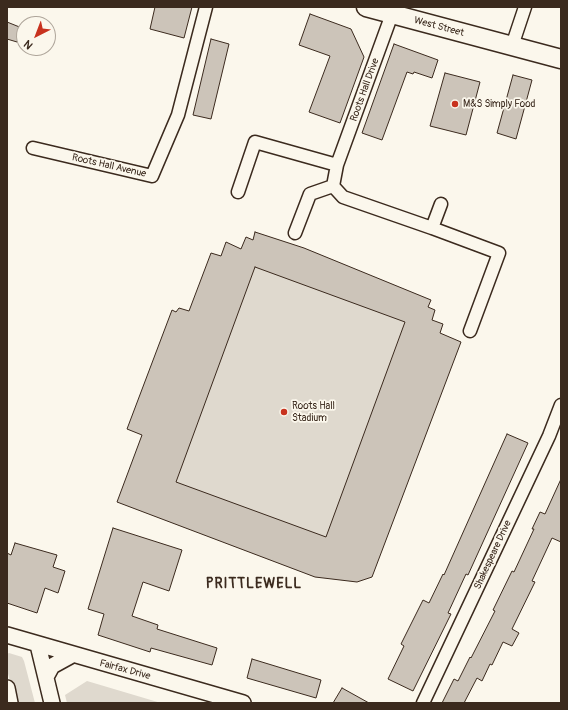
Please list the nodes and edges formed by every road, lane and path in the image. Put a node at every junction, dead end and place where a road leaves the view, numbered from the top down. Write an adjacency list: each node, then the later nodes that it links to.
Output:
1 (206, 7): 7 (street, Roots Hall Avenue)
2 (366, 7): 4 (main road, West Street)
3 (525, 7): 5 (street)
4 (392, 14): 5 (main road, West Street); 8 (street, Roots Hall Drive)
5 (512, 46): 6 (main road, West Street)
6 (561, 59)
7 (33, 148)
8 (337, 165): 9 (street, Roots Hall Drive); 10 (street)
9 (333, 186): 12 (street); 13 (street)
10 (238, 192)
11 (441, 204): 12 (street)
12 (432, 228): 14 (street)
13 (295, 233)
14 (470, 331)
15 (561, 406): 24 (street, Shakespeare Drive)
16 (7, 636): 17 (street, Fairfax Drive)
17 (38, 645): 18 (street, Fairfax Drive); 19 (street)
18 (72, 655): 19 (street); 23 (street, Fairfax Drive)
19 (46, 677): 22 (street)
20 (7, 688): 21 (street)
21 (10, 703)
22 (52, 703)
23 (243, 703)
24 (423, 703)

